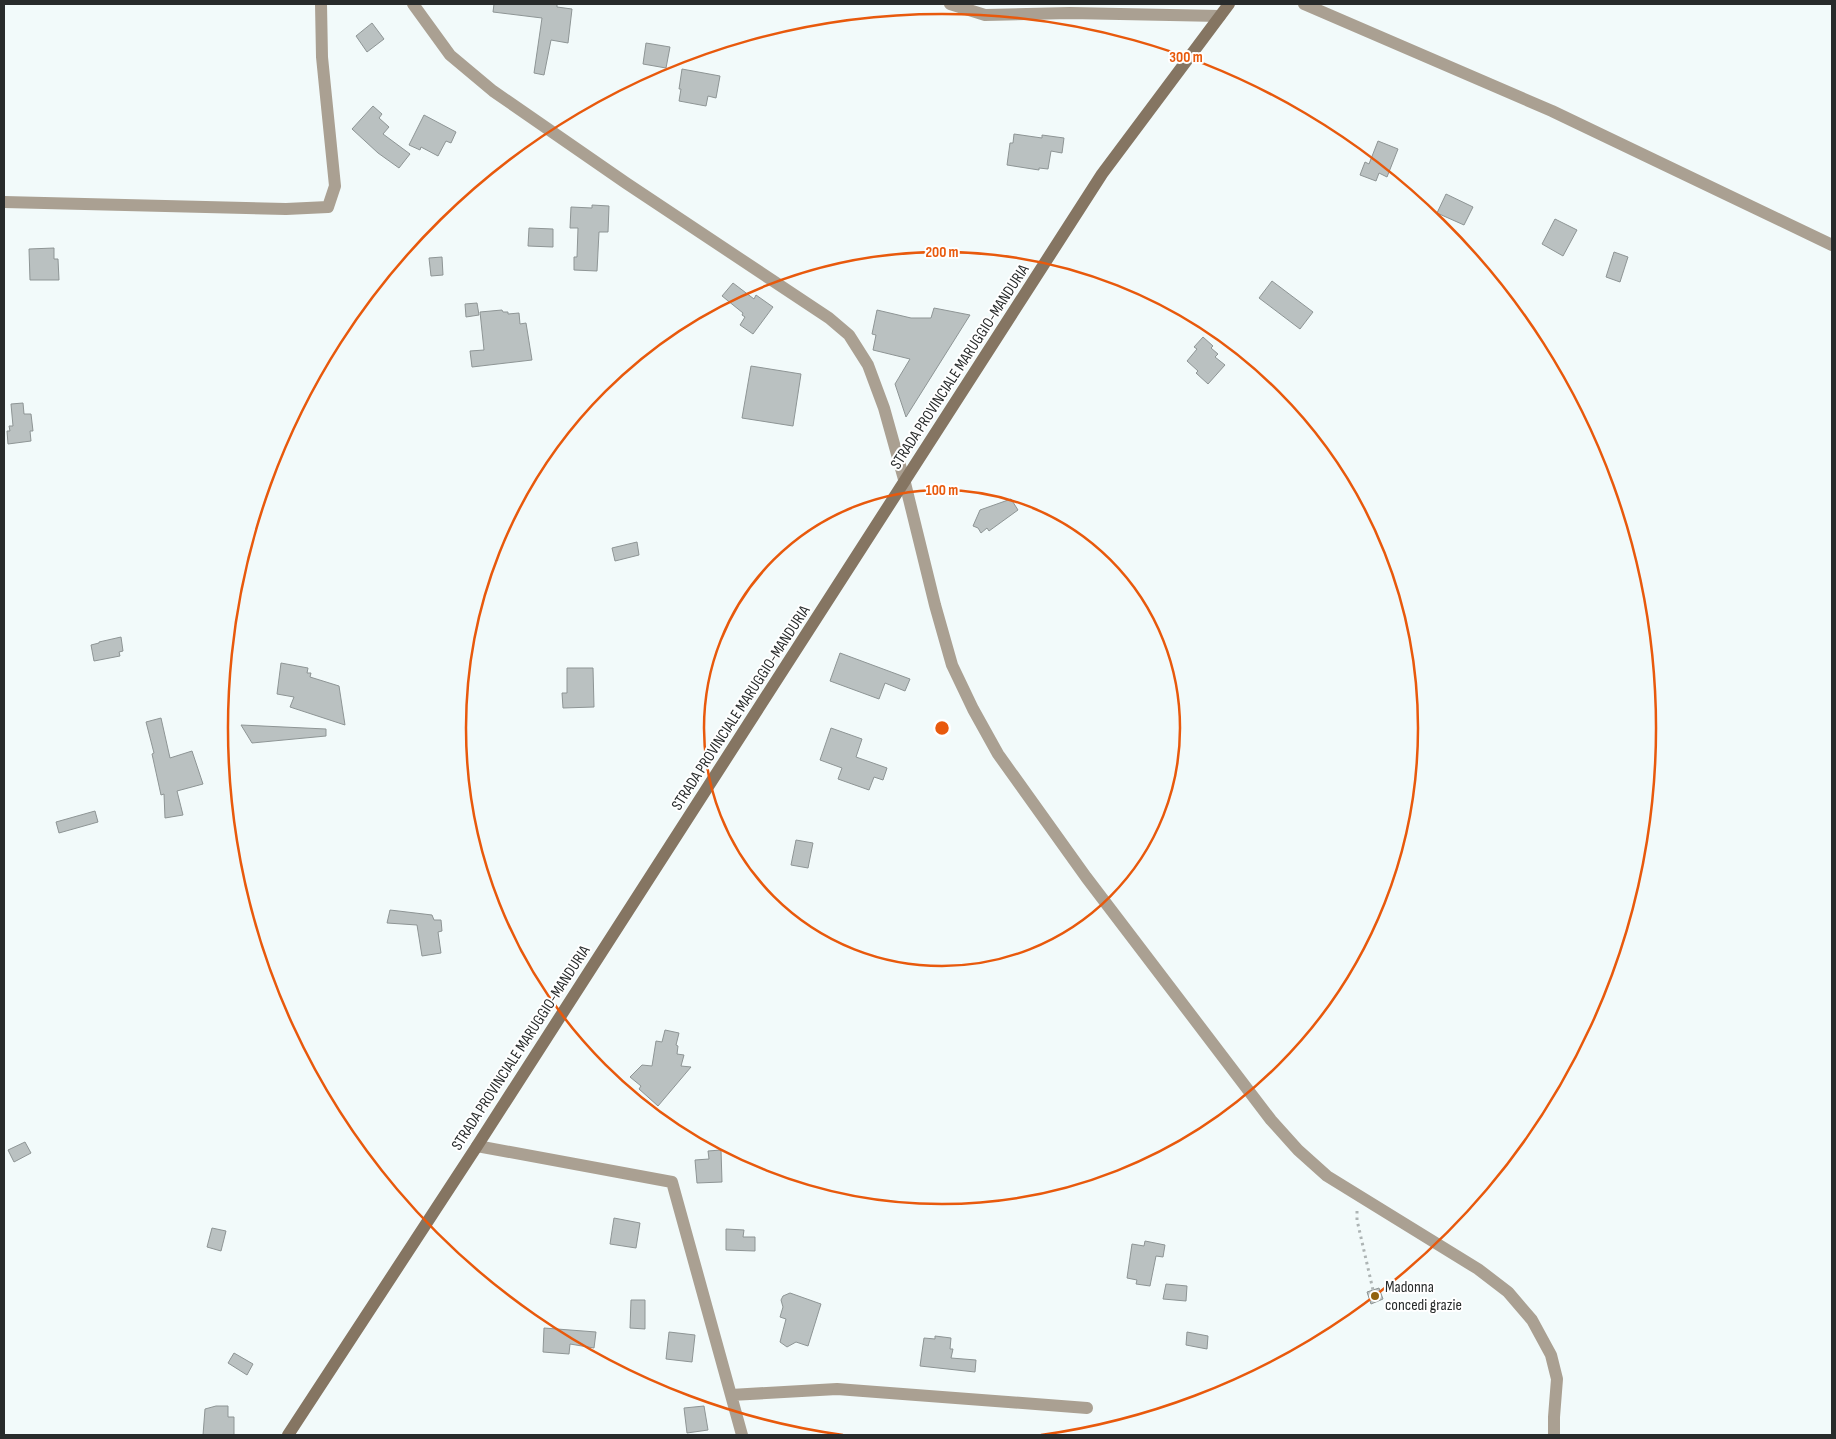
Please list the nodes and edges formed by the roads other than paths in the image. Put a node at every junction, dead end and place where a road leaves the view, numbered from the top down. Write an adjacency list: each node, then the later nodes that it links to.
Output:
1 (322, 4): 7 (street)
2 (412, 4): 9 (street)
3 (950, 4): 6 (street)
4 (1229, 4): 6 (main road, STRADA PROVINCIALE MARUGGIO-MANDURIA)
5 (1304, 4): 8 (street)
6 (1220, 16): 9 (main road, STRADA PROVINCIALE MARUGGIO-MANDURIA)
7 (4, 202)
8 (1832, 245)
9 (905, 483): 10 (main road, STRADA PROVINCIALE MARUGGIO-MANDURIA); 15 (street)
10 (477, 1146): 11 (street); 13 (main road, STRADA PROVINCIALE MARUGGIO-MANDURIA)
11 (731, 1395): 12 (street); 14 (street)
12 (1087, 1408)
13 (288, 1435)
14 (742, 1435)
15 (1554, 1435)

